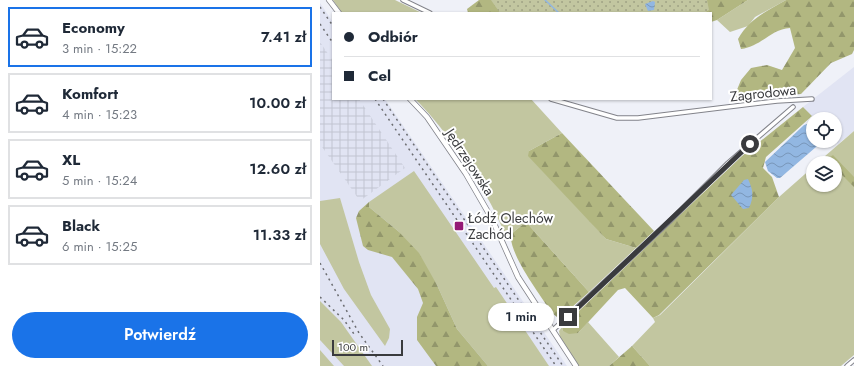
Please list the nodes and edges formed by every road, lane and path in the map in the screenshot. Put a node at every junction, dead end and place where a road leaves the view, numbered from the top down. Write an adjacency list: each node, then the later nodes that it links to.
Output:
1 (329, 0): 3 (street)
2 (403, 0): 4 (street)
3 (338, 12)
4 (428, 12)
5 (812, 99): 7 (street, Zagrodowa)
6 (411, 100): 9 (street, Jędrzejowska)
7 (555, 100)
8 (793, 107): 9 (street)
9 (552, 330): 11 (street, Jędrzejowska)
10 (854, 360): 12 (street)
11 (576, 366)
12 (847, 366)

